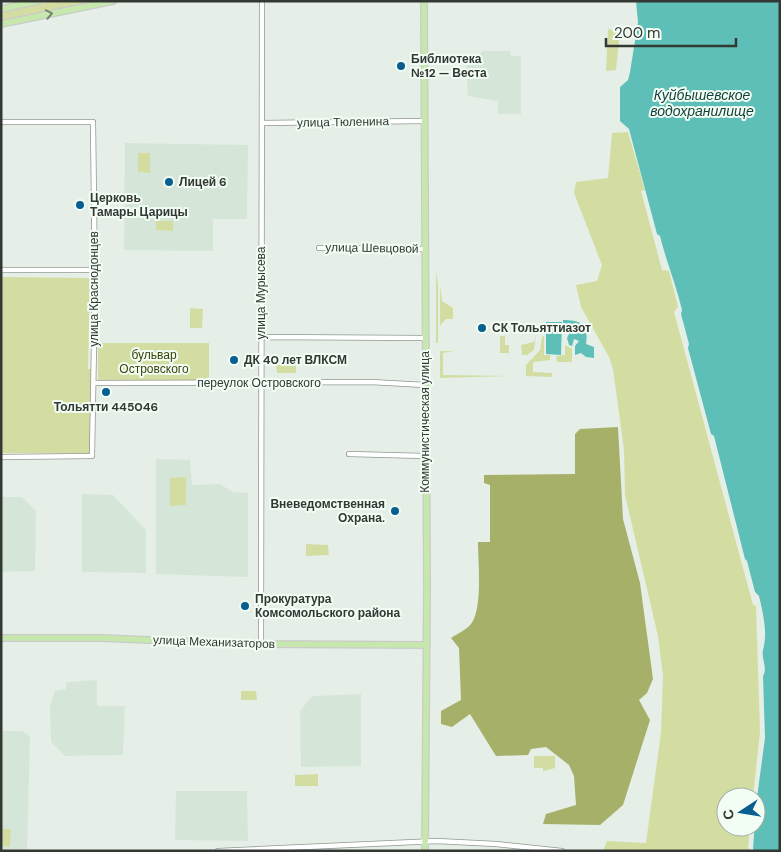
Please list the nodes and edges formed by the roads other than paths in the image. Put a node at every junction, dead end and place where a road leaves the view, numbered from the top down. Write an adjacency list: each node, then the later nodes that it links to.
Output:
1 (38, 1): 6 (main road)
2 (113, 1): 5 (main road)
3 (262, 1): 10 (street, улица Мурысева)
4 (424, 1): 8 (main road, Коммунистическая улица)
5 (93, 3): 7 (main road, one-way to 5)
6 (1, 9)
7 (1, 24)
8 (424, 121): 10 (street, улица Тюленина); 12 (main road, Коммунистическая улица)
9 (1, 122): 14 (street, улица Краснодонцев)
10 (262, 123): 15 (street, улица Мурысева)
11 (319, 248): 12 (street, улица Шевцовой)
12 (426, 249): 16 (main road, Коммунистическая улица)
13 (1, 270): 14 (street)
14 (95, 270): 17 (street, улица Краснодонцев)
15 (261, 338): 16 (street); 18 (street, улица Мурысева)
16 (425, 338): 19 (main road, Коммунистическая улица)
17 (94, 383): 18 (street, переулок Островского); 22 (street, улица Краснодонцев)
18 (262, 383): 19 (street, переулок Островского); 24 (street, улица Мурысева)
19 (425, 385): 21 (main road, Коммунистическая улица)
20 (349, 454): 21 (street)
21 (425, 456): 25 (main road, Коммунистическая улица)
22 (1, 457)
23 (1, 638): 24 (main road, улица Механизаторов)
24 (261, 644): 25 (main road, улица Механизаторов)
25 (427, 645): 26 (main road, Коммунистическая улица)
26 (425, 842): 27 (street); 28 (main road, Коммунистическая улица); 29 (street)
27 (218, 851)
28 (425, 851)
29 (562, 851)

